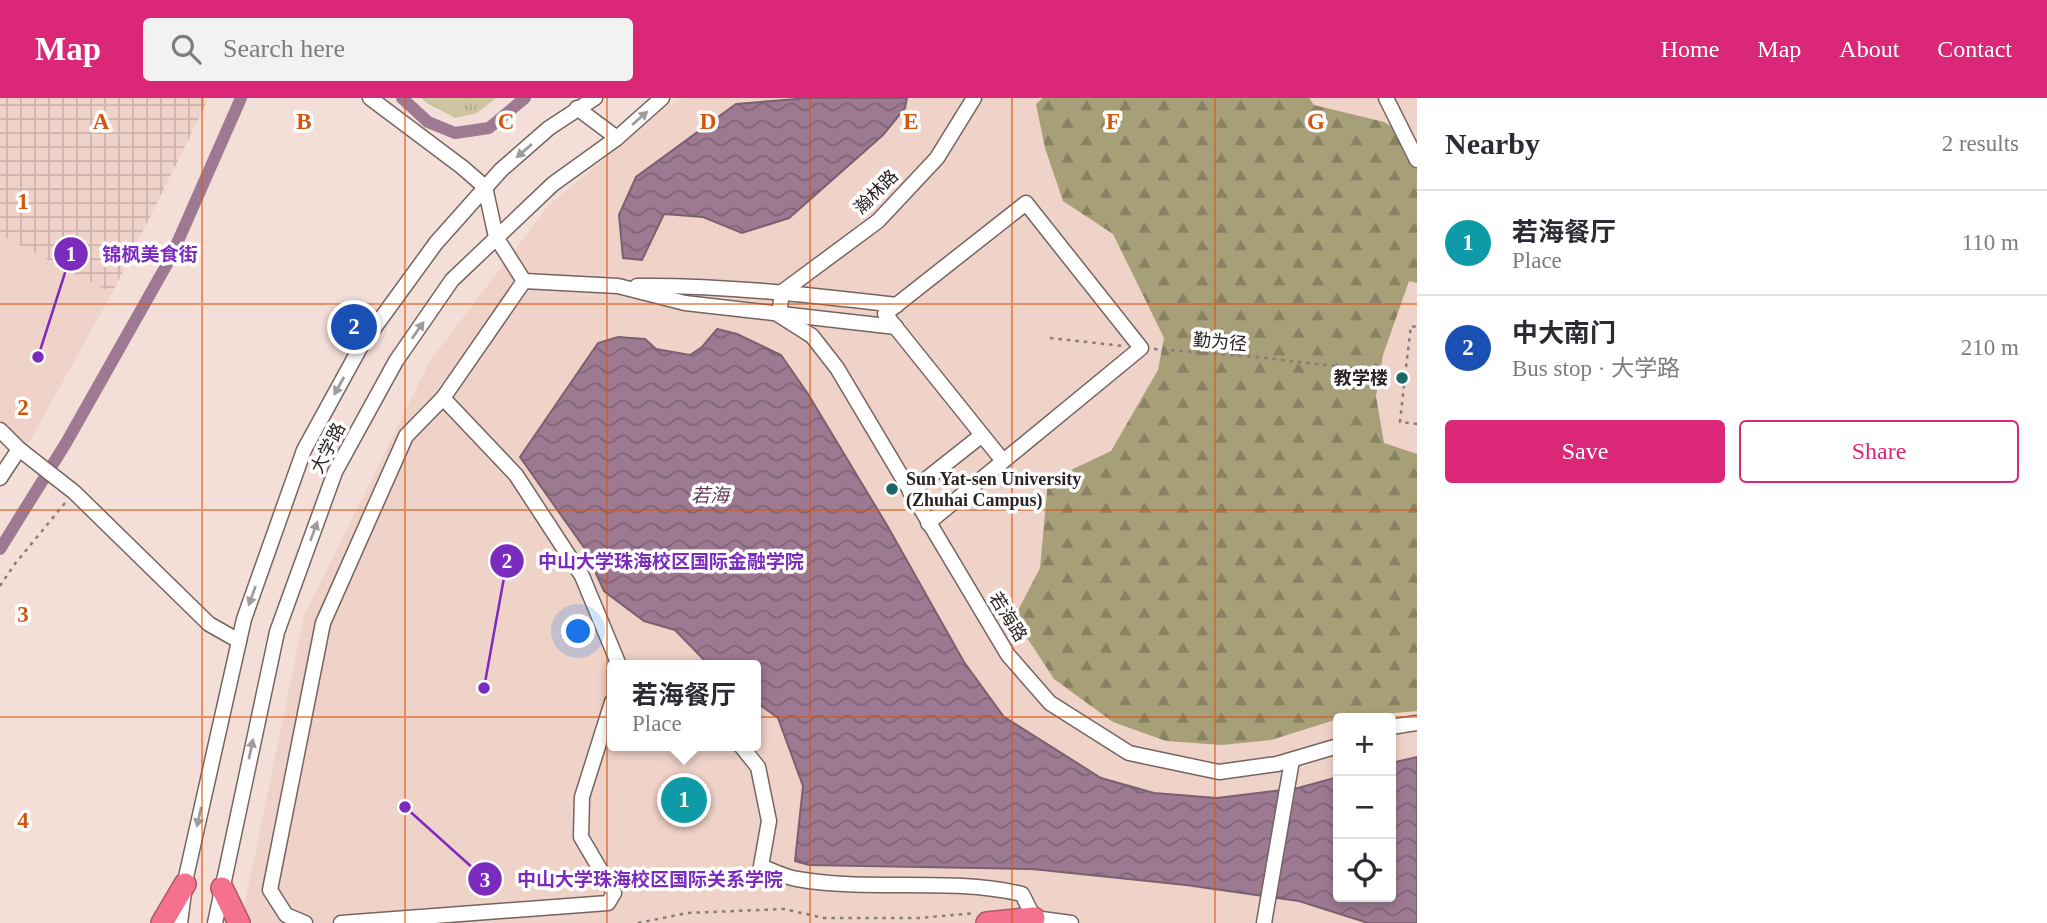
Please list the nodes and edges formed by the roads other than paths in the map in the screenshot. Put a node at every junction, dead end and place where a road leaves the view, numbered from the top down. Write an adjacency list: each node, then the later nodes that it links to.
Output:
1 (370, 98): 10 (street)
2 (595, 98): 6 (street, 大学路)
3 (662, 98): 8 (street, 大学路, one-way to 3)
4 (974, 98): 14 (street, 瀚林路)
5 (1391, 104): 7 (street); 9 (street)
6 (577, 108): 8 (street); 10 (street, 大学路, one-way to 10)
7 (1417, 133)
8 (617, 138): 11 (street, 大学路)
9 (1417, 160)
10 (485, 187): 11 (street); 26 (street, 大学路, one-way to 26)
11 (496, 237): 12 (street); 35 (street, 大学路, one-way to 11)
12 (524, 281): 13 (street); 18 (street)
13 (618, 286): 14 (street); 16 (street)
14 (782, 292): 15 (street); 16 (street)
15 (897, 305): 17 (street); 22 (street)
16 (779, 315): 17 (street); 24 (street, 若海路)
17 (896, 327): 20 (street)
18 (443, 398): 27 (street); 42 (street)
19 (0, 430): 21 (street)
20 (982, 435): 22 (street); 24 (street)
21 (19, 449): 23 (street); 26 (street)
22 (1003, 461): 25 (street)
23 (0, 478)
24 (910, 492): 25 (street, 若海路)
25 (928, 523): 33 (street, 若海路)
26 (239, 641): 34 (street, 大学路, one-way to 34)
27 (617, 660)
28 (607, 718): 43 (street)
29 (1417, 723): 30 (street)
30 (1396, 726)
31 (1333, 748): 33 (street, 若海路)
32 (745, 751): 37 (street)
33 (1292, 760): 45 (street)
34 (185, 884): 38 (highway); 39 (street, 大学路)
35 (222, 888): 40 (street, 大学路); 41 (highway)
36 (984, 918): 37 (highway)
37 (1034, 918): 44 (street)
38 (162, 923)
39 (180, 923)
40 (215, 923)
41 (239, 923)
42 (305, 923)
43 (341, 923)
44 (1071, 923)
45 (1264, 923)

